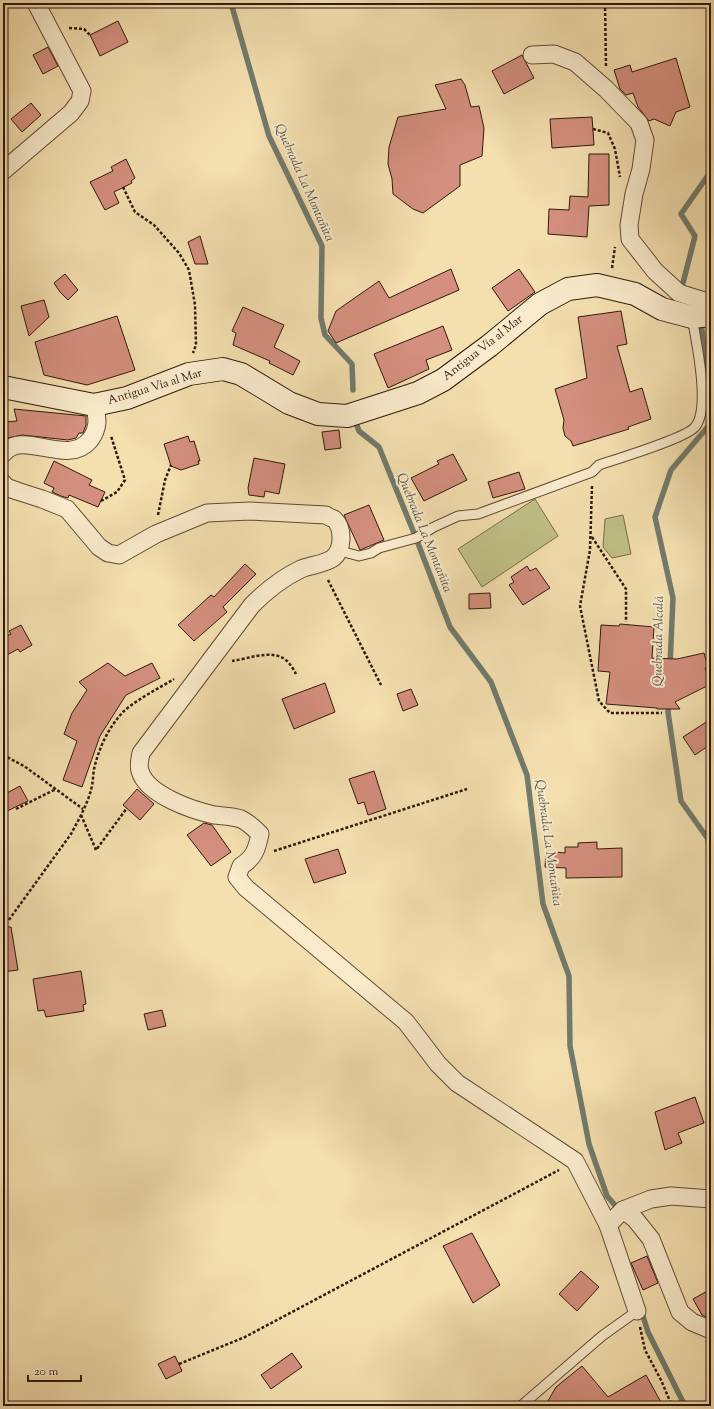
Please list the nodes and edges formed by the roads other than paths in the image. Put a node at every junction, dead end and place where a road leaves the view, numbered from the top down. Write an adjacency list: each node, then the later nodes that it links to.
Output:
1 (36, 3): 3 (street)
2 (532, 55): 4 (street)
3 (3, 171)
4 (711, 303)
5 (701, 316): 7 (main road, Antigua Vía al Mar); 10 (lane)
6 (3, 387): 7 (main road, Antigua Vía al Mar)
7 (96, 413): 8 (street)
8 (3, 454)
9 (3, 483): 10 (street)
10 (340, 551): 13 (street)
11 (711, 1199): 12 (street)
12 (623, 1210): 13 (street); 15 (street)
13 (608, 1225): 14 (street)
14 (637, 1311): 16 (lane)
15 (711, 1330)
16 (521, 1406)

